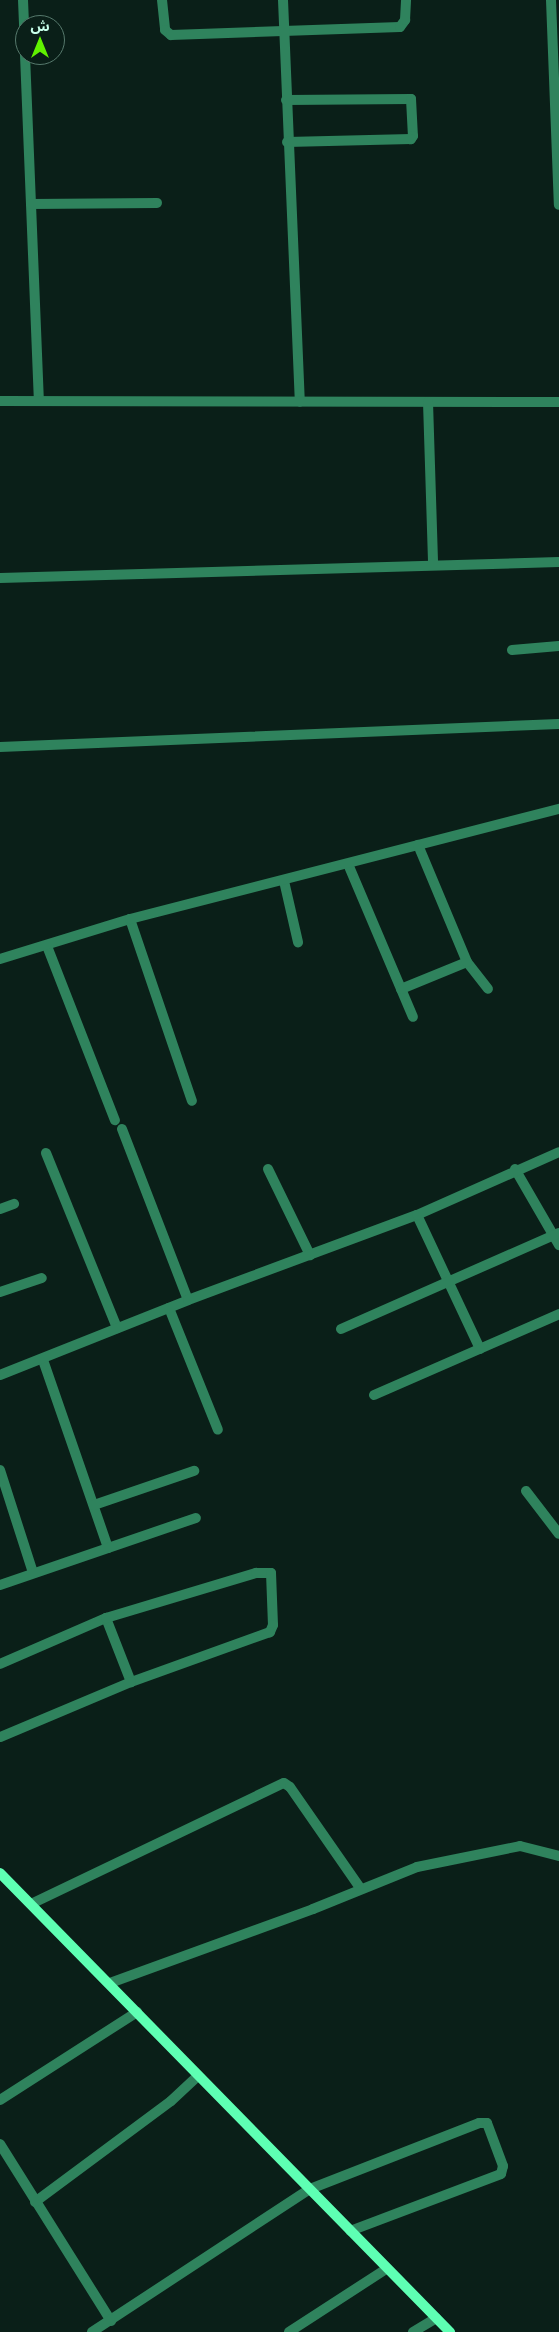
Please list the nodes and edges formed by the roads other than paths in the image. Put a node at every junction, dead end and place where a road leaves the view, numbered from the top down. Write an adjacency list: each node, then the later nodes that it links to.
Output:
1 (23, 0): 6 (street)
2 (162, 0): 7 (street)
3 (283, 0): 7 (street)
4 (406, 0): 7 (street)
5 (551, 0): 13 (street)
6 (24, 15)
7 (284, 32): 9 (street)
8 (25, 65): 12 (street)
9 (286, 100): 10 (street); 10 (street)
10 (287, 142): 16 (street)
11 (157, 202): 12 (street)
12 (31, 204): 14 (street)
13 (559, 205)
14 (39, 400): 15 (street); 16 (street)
15 (0, 401)
16 (300, 402): 17 (street)
17 (428, 402): 18 (street); 20 (street)
18 (559, 402)
19 (559, 562): 20 (street)
20 (433, 565): 21 (street)
21 (0, 578)
22 (559, 646): 23 (street)
23 (512, 650)
24 (559, 724): 25 (street)
25 (0, 747)
26 (559, 810): 27 (street)
27 (418, 845): 28 (street); 34 (street)
28 (348, 864): 29 (street); 35 (street)
29 (284, 880): 30 (street); 31 (street)
30 (130, 920): 32 (street); 38 (street)
31 (298, 942)
32 (47, 946): 33 (street); 39 (street)
33 (0, 958)
34 (467, 962): 35 (street); 36 (street)
35 (401, 989): 37 (street)
36 (488, 989)
37 (413, 1017)
38 (192, 1101)
39 (116, 1120)
40 (122, 1128): 54 (street)
41 (559, 1152): 44 (street)
42 (46, 1153): 57 (street)
43 (268, 1169): 50 (street)
44 (516, 1170): 47 (street); 48 (street)
45 (14, 1204): 46 (street)
46 (0, 1209)
47 (417, 1216): 50 (street); 52 (street)
48 (556, 1234): 49 (street); 52 (street)
49 (559, 1245)
50 (310, 1255): 54 (street)
51 (42, 1278): 53 (street)
52 (448, 1282): 58 (street); 59 (street)
53 (0, 1292)
54 (188, 1300): 55 (street)
55 (169, 1308): 57 (street); 63 (street)
56 (559, 1314): 59 (street)
57 (117, 1328): 60 (street)
58 (341, 1329)
59 (480, 1349): 62 (street)
60 (43, 1360): 61 (street); 68 (street)
61 (0, 1374)
62 (374, 1395)
63 (218, 1430)
64 (0, 1470): 66 (street)
65 (194, 1471): 68 (street)
66 (3, 1488): 72 (street)
67 (526, 1491): 70 (street)
68 (94, 1505): 71 (street)
69 (196, 1518): 71 (street)
70 (559, 1534)
71 (108, 1548): 72 (street)
72 (33, 1573): 73 (street)
73 (0, 1585)
74 (106, 1618): 75 (street); 76 (street); 76 (street)
75 (0, 1664)
76 (131, 1682): 77 (street)
77 (0, 1736)
78 (559, 1856): 80 (street)
79 (0, 1872): 81 (main road)
80 (361, 1889): 81 (street); 82 (street)
81 (31, 1904): 82 (main road)
82 (110, 1984): 83 (main road)
83 (138, 2012): 84 (main road); 85 (street)
84 (198, 2076): 87 (main road); 88 (street)
85 (0, 2100)
86 (0, 2144): 88 (street)
87 (310, 2190): 89 (main road); 89 (street); 92 (street)
88 (35, 2202): 92 (street)
89 (350, 2231): 90 (main road)
90 (386, 2268): 91 (main road); 94 (street)
91 (436, 2318): 95 (street); 96 (main road)
92 (111, 2321): 93 (street)
93 (96, 2331)
94 (289, 2332)
95 (413, 2332)
96 (450, 2332)

